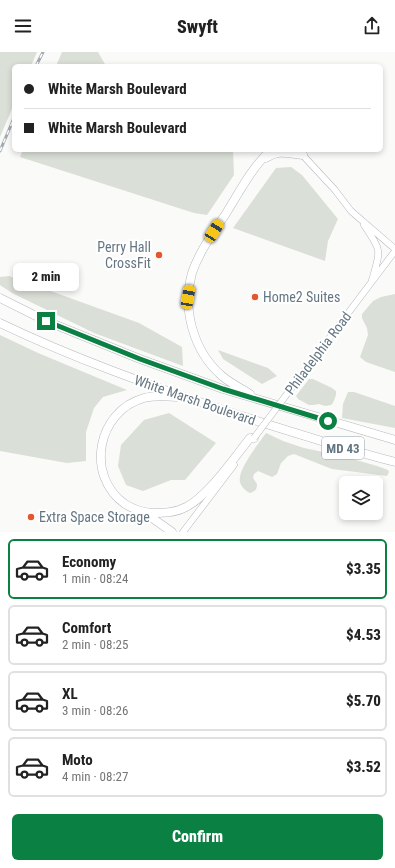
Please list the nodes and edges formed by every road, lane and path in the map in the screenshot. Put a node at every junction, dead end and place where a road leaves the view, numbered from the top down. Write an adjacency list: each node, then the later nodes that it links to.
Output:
1 (269, 152): 3 (highway)
2 (301, 153): 3 (highway); 4 (main road)
3 (256, 166): 9 (highway)
4 (359, 218): 5 (main road); 6 (main road)
5 (395, 250): 6 (main road, Philadelphia Road)
6 (371, 284): 11 (main road, Philadelphia Road, bridge)
7 (0, 298): 9 (highway, White Marsh Boulevard / MD 43)
8 (0, 323): 10 (highway, White Marsh Boulevard / MD 43)
9 (267, 403): 12 (highway, White Marsh Boulevard / MD 43)
10 (204, 404): 13 (highway, White Marsh Boulevard / MD 43); 14 (highway)
11 (254, 438): 14 (highway); 16 (main road, Philadelphia Road)
12 (395, 440)
13 (395, 462)
14 (145, 512): 15 (highway)
15 (172, 532)
16 (183, 532)

